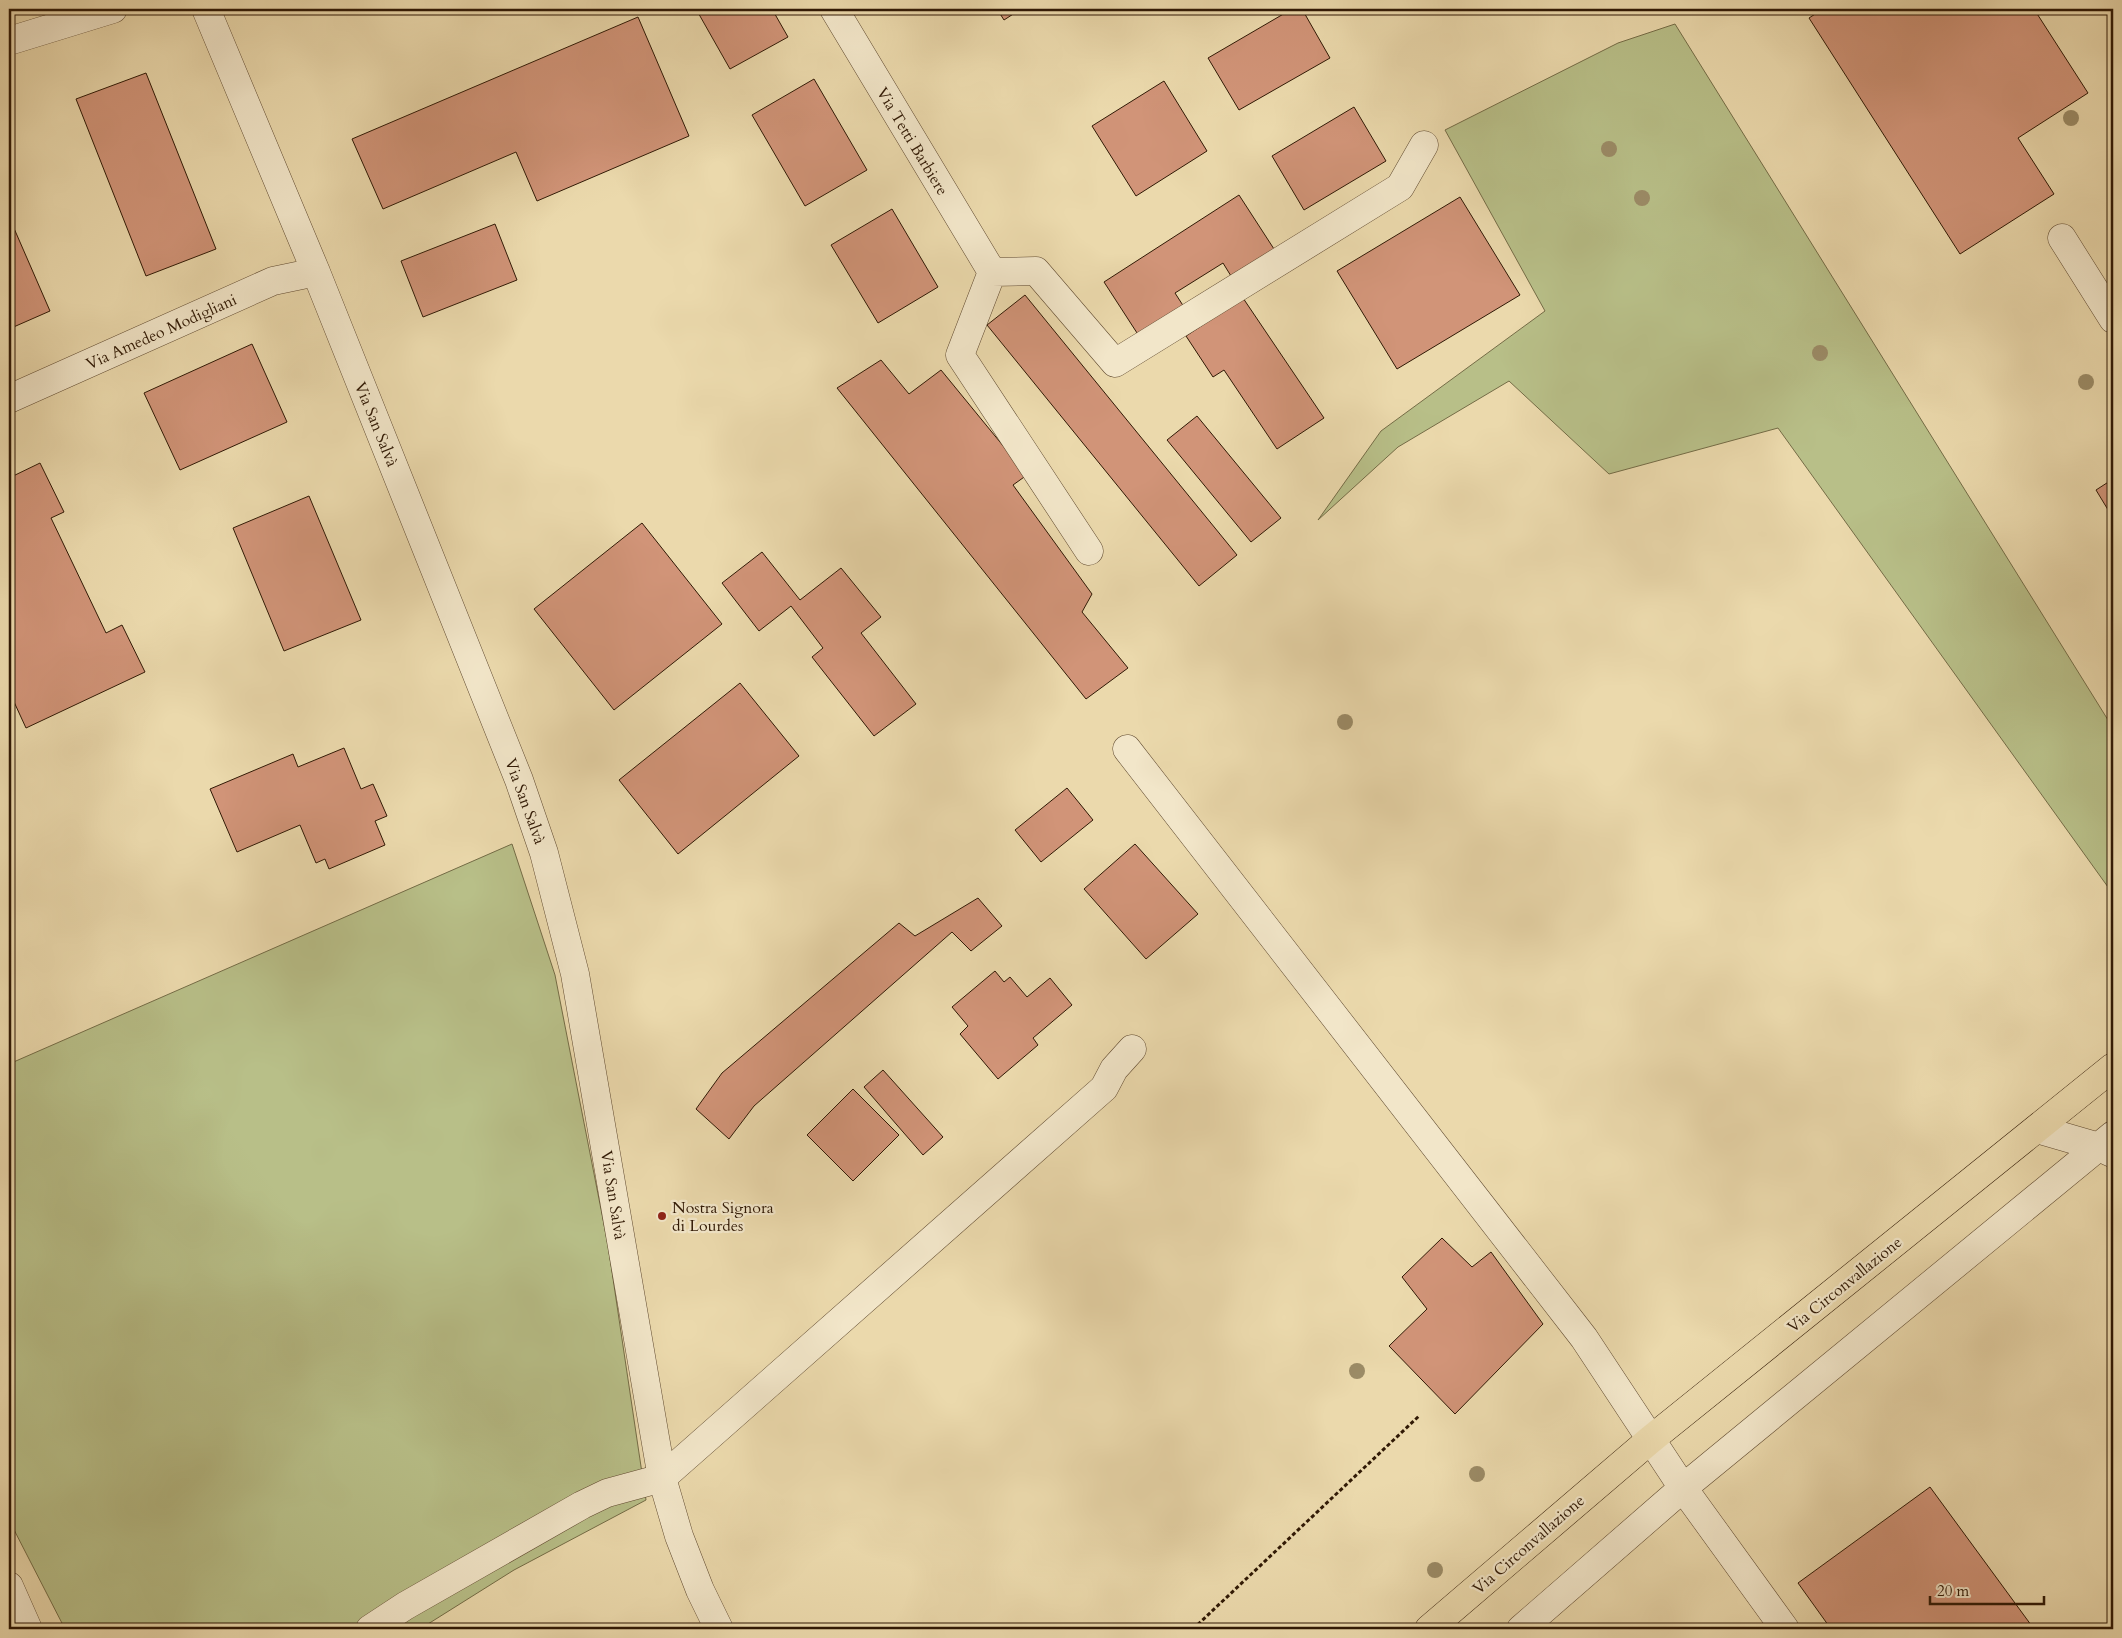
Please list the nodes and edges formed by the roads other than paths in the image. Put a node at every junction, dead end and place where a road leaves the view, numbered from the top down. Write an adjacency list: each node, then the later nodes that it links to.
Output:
1 (113, 9): 4 (street)
2 (206, 9): 7 (street, Via San Salvà)
3 (834, 9): 8 (street, Via Tetti Barbiere)
4 (9, 41)
5 (1424, 145): 8 (street)
6 (2062, 238): 9 (street)
7 (316, 272): 10 (street, Via Amedeo Modigliani); 18 (street, Via San Salvà)
8 (992, 272): 11 (street)
9 (2113, 319)
10 (9, 399)
11 (1089, 551)
12 (1127, 749): 17 (street)
13 (1132, 1049): 18 (street)
14 (2113, 1067): 15 (main road, Via Circonvallazione)
15 (2037, 1129): 16 (street); 17 (main road, Via Circonvallazione)
16 (2108, 1145): 19 (street)
17 (1650, 1440): 19 (street); 24 (main road, Via Circonvallazione)
18 (662, 1478): 22 (street); 23 (street, Via San Salvà)
19 (1683, 1488): 25 (street); 26 (street)
20 (9, 1586): 21 (street)
21 (28, 1629)
22 (370, 1629)
23 (720, 1629)
24 (1429, 1629)
25 (1521, 1629)
26 (1785, 1629)

